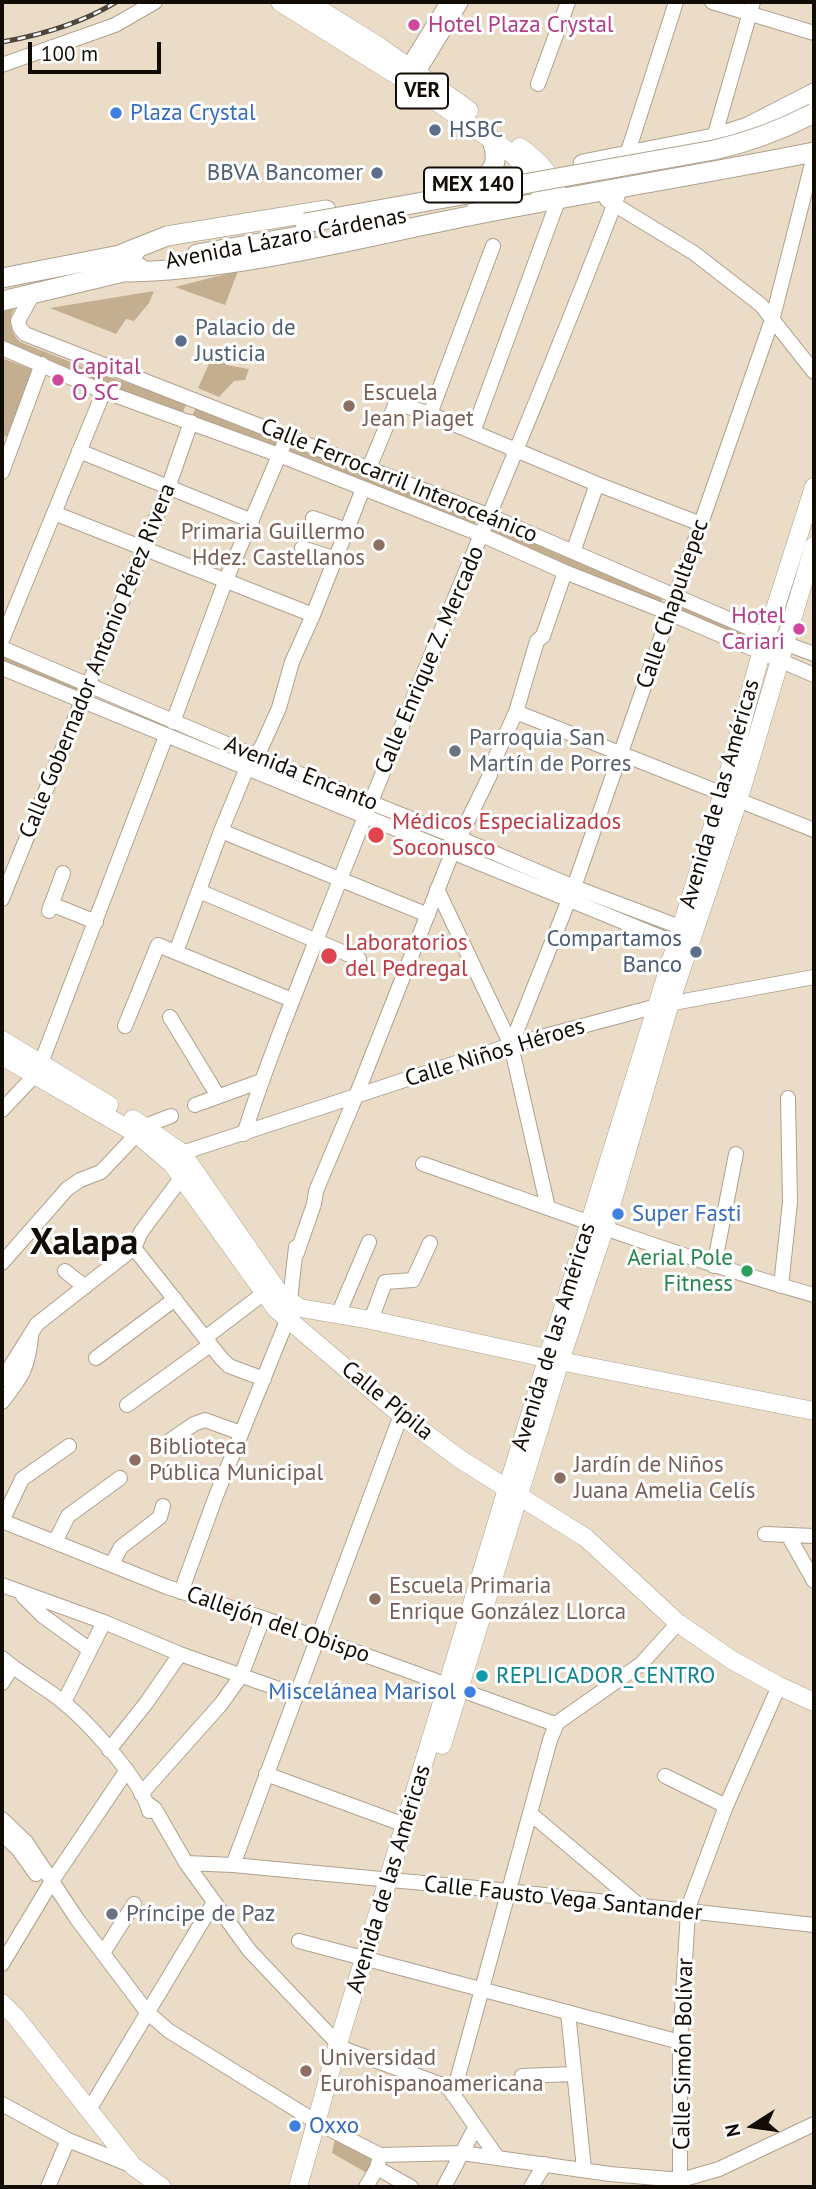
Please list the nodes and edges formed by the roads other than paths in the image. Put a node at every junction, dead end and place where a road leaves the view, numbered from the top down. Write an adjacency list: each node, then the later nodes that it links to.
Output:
1 (155, 2): 10 (street)
2 (280, 2): 11 (main road, VER)
3 (308, 2): 11 (main road, VER)
4 (568, 2): 12 (street)
5 (676, 2): 20 (street)
6 (712, 2): 8 (street)
7 (453, 4): 11 (street)
8 (752, 7): 9 (street); 16 (street)
9 (814, 33)
10 (2, 65)
11 (410, 76): 17 (main road, VER); 22 (main road, VER)
12 (538, 84)
13 (814, 93): 16 (highway, MEX 140)
14 (814, 113): 27 (highway, Avenida Lázaro Cárdenas / MEX 140, bridge)
15 (814, 125): 27 (highway, Avenida Lázaro Cárdenas / MEX 140)
16 (714, 138): 20 (highway, MEX 140)
17 (492, 140): 22 (main road, VER); 23 (highway)
18 (814, 145): 21 (highway)
19 (814, 154): 21 (highway, MEX 140); 33 (street, Calle Chapultepec)
20 (627, 155): 22 (highway, MEX 140)
21 (725, 170): 24 (highway, MEX 140)
22 (541, 173): 23 (highway, MEX 140); 25 (main road, VER)
23 (472, 185): 26 (highway); 29 (highway, MEX 140)
24 (618, 196): 25 (highway, MEX 140); 33 (street); 43 (street, Calle Enrique Z. Mercado)
25 (552, 200): 26 (highway, MEX 140); 41 (street)
26 (475, 214): 29 (highway, MEX 140)
27 (305, 229): 29 (highway, Avenida Lázaro Cárdenas / MEX 140)
28 (493, 246): 39 (street)
29 (126, 262): 30 (highway, Avenida Lázaro Cárdenas / MEX 140); 31 (highway, Avenida Lázaro Cárdenas / MEX 140)
30 (2, 278)
31 (34, 292): 32 (highway, Avenida Lázaro Cárdenas / MEX 140); 38 (street, Calle Ferrocarril Interoceánico)
32 (2, 301)
33 (773, 317): 36 (street); 56 (street, Calle Chapultepec)
34 (2, 348): 35 (street, Calle Ferrocarril Interoceánico)
35 (42, 364): 37 (street, Calle Ferrocarril Interoceánico); 47 (street)
36 (814, 372)
37 (104, 391): 40 (street, Calle Ferrocarril Interoceánico); 44 (street)
38 (192, 399): 40 (street, Calle Gobernador Antonio Pérez Rivera); 42 (street, Calle Ferrocarril Interoceánico)
39 (430, 414): 41 (street); 46 (street)
40 (188, 421): 45 (street, Calle Ferrocarril Interoceánico); 50 (street, Calle Gobernador Antonio Pérez Rivera)
41 (473, 432): 43 (street)
42 (287, 436): 45 (street); 46 (street, Calle Ferrocarril Interoceánico)
43 (515, 450): 48 (street); 53 (street, Calle Enrique Z. Mercado)
44 (79, 451): 50 (street); 52 (street)
45 (279, 455): 51 (street, Calle Ferrocarril Interoceánico); 55 (street)
46 (369, 468): 53 (street, Calle Ferrocarril Interoceánico)
47 (2, 472)
48 (597, 484): 56 (street); 63 (street)
49 (814, 487): 57 (main road, Avenida de las Américas)
50 (168, 488): 55 (street); 62 (street, Calle Gobernador Antonio Pérez Rivera)
51 (363, 489): 58 (street); 59 (street, Calle Ferrocarril Interoceánico)
52 (54, 513): 62 (street); 73 (street)
53 (490, 516): 59 (street, Calle Enrique Z. Mercado); 63 (street, Calle Ferrocarril Interoceánico)
54 (313, 518): 58 (street)
55 (251, 521): 66 (street)
56 (701, 524): 68 (street, Calle Chapultepec)
57 (808, 525): 71 (main road, Avenida de las Américas)
58 (347, 530): 64 (street)
59 (482, 535): 65 (street, Calle Ferrocarril Interoceánico); 90 (street, Calle Enrique Z. Mercado)
60 (814, 546): 67 (main road, Avenida de las Américas)
61 (302, 548): 64 (street)
62 (142, 549): 66 (street); 81 (street, Calle Gobernador Antonio Pérez Rivera)
63 (573, 552): 68 (street, Calle Ferrocarril Interoceánico)
64 (336, 559): 70 (street)
65 (565, 572): 69 (street, Calle Ferrocarril Interoceánico); 72 (street)
66 (225, 582): 70 (street); 84 (street)
67 (809, 582): 74 (main road, Avenida de las Américas)
68 (674, 595): 69 (street, Calle Chapultepec); 71 (street, Calle Ferrocarril Interoceánico)
69 (669, 613): 76 (street, Calle Ferrocarril Interoceánico); 86 (street, Calle Chapultepec)
70 (313, 615): 87 (street)
71 (766, 635): 74 (street, Calle Ferrocarril Interoceánico); 76 (main road, Avenida de las Américas)
72 (543, 636): 83 (street); 88 (street)
73 (2, 640)
74 (783, 643): 77 (street, Calle Ferrocarril Interoceánico); 78 (main road, Avenida de las Américas)
75 (2, 648): 81 (street, Avenida Encanto)
76 (761, 653): 78 (street, Calle Ferrocarril Interoceánico); 89 (main road, Avenida de las Américas)
77 (814, 654)
78 (778, 661): 80 (street, Calle Ferrocarril Interoceánico); 89 (main road, Avenida de las Américas)
79 (2, 668): 82 (street, Avenida Encanto)
80 (814, 675)
81 (88, 685): 82 (street, Calle Gobernador Antonio Pérez Rivera); 84 (street, Avenida Encanto)
82 (82, 700): 85 (street, Avenida Encanto); 101 (street, Calle Gobernador Antonio Pérez Rivera)
83 (522, 713): 86 (street); 88 (street)
84 (173, 722): 87 (street, Avenida Encanto)
85 (166, 736): 87 (street, Avenida Encanto); 103 (street)
86 (621, 753): 89 (street); 100 (street, Calle Chapultepec)
87 (251, 762): 90 (street, Avenida Encanto); 91 (street, Avenida Encanto); 93 (street)
88 (490, 775): 94 (street)
89 (730, 797): 92 (street); 104 (main road, Avenida de las Américas); 110 (main road, Avenida de las Américas)
90 (371, 802): 91 (street, Calle Enrique Z. Mercado); 94 (street, Avenida Encanto)
91 (364, 817): 95 (street, Avenida Encanto); 97 (street, Calle Enrique Z. Mercado)
92 (814, 830)
93 (220, 831): 97 (street); 99 (street)
94 (459, 838): 95 (street); 100 (street, Avenida Encanto)
95 (452, 853): 98 (street); 100 (street, Avenida Encanto)
96 (63, 873): 103 (street)
97 (341, 879): 102 (street); 105 (street, Calle Enrique Z. Mercado)
98 (437, 889): 102 (street); 114 (street)
99 (199, 891): 105 (street); 106 (street)
100 (571, 894): 104 (street, Avenida Encanto); 114 (street, Calle Chapultepec)
101 (2, 899)
102 (428, 915): 119 (street)
103 (96, 922): 116 (street)
104 (678, 935): 110 (main road, Avenida de las Américas)
105 (315, 941): 107 (street); 109 (street, Calle Enrique Z. Mercado)
106 (171, 950): 109 (street); 112 (street)
107 (359, 959)
108 (814, 977): 110 (street, Calle Niños Héroes)
109 (292, 1000): 117 (street, Calle Enrique Z. Mercado)
110 (664, 1004): 114 (street, Calle Niños Héroes); 131 (main road, Avenida de las Américas)
111 (170, 1017): 118 (street)
112 (125, 1026)
113 (2, 1040): 116 (main road, Calle Pípila)
114 (511, 1045): 119 (street, Calle Niños Héroes); 130 (street)
115 (2, 1056): 116 (main road, Calle Pípila)
116 (38, 1069): 122 (street); 124 (main road, Calle Pípila)
117 (261, 1081): 118 (street); 125 (street, Calle Enrique Z. Mercado)
118 (218, 1096): 121 (street)
119 (356, 1096): 125 (street, Calle Niños Héroes); 143 (street)
120 (788, 1098): 138 (street)
121 (195, 1105)
122 (2, 1110)
123 (171, 1115): 124 (street)
124 (141, 1130): 126 (main road, Calle Pípila); 129 (main road, Calle Pípila); 135 (street)
125 (244, 1134): 126 (street, Calle Niños Héroes)
126 (182, 1153): 143 (main road, Calle Pípila)
127 (736, 1154): 136 (street)
128 (423, 1164): 130 (street)
129 (182, 1177): 134 (street); 140 (main road, Calle Pípila)
130 (548, 1208): 131 (street)
131 (597, 1226): 136 (street); 149 (main road, Avenida de las Américas)
132 (369, 1242): 144 (street)
133 (430, 1243): 145 (street)
134 (134, 1248): 139 (street); 142 (street)
135 (2, 1264)
136 (714, 1266): 138 (street)
137 (65, 1271): 139 (street)
138 (781, 1286): 141 (street)
139 (85, 1287): 146 (street)
140 (264, 1293): 143 (main road, Calle Pípila); 147 (street)
141 (814, 1296)
142 (175, 1299): 147 (street); 148 (street)
143 (289, 1310): 144 (main road); 150 (street); 155 (main road, Calle Pípila)
144 (338, 1315): 145 (main road)
145 (371, 1320): 149 (main road)
146 (31, 1333): 151 (street); 152 (street)
147 (207, 1342): 150 (street); 153 (street)
148 (96, 1357)
149 (553, 1359): 154 (main road); 160 (main road, Avenida de las Américas)
150 (264, 1379): 156 (street)
151 (2, 1380)
152 (2, 1402)
153 (127, 1405)
154 (814, 1411)
155 (401, 1415): 160 (main road, Calle Pípila); 175 (street)
156 (242, 1433): 157 (street); 171 (street)
157 (165, 1444)
158 (69, 1446): 162 (street)
159 (120, 1478): 166 (street)
160 (512, 1493): 174 (main road, Calle Pípila); 182 (main road, Avenida de las Américas)
161 (163, 1506): 167 (street)
162 (2, 1521): 166 (street, Callejón del Obispo)
163 (765, 1534): 164 (street)
164 (788, 1535): 165 (street); 168 (street)
165 (814, 1536)
166 (55, 1542): 167 (street, Callejón del Obispo)
167 (112, 1564): 171 (street, Callejón del Obispo)
168 (814, 1581)
169 (2, 1585): 170 (street)
170 (19, 1592): 173 (street); 176 (street)
171 (181, 1592): 172 (street, Callejón del Obispo)
172 (263, 1618): 175 (street, Callejón del Obispo); 179 (street)
173 (104, 1622): 176 (street); 177 (street)
174 (678, 1623): 181 (main road, Calle Pípila); 186 (street)
175 (317, 1638): 182 (street, Callejón del Obispo); 183 (street)
176 (90, 1650): 184 (street)
177 (180, 1654): 179 (street); 187 (street)
178 (7, 1662): 180 (street); 184 (street)
179 (240, 1676): 183 (street); 191 (street)
180 (2, 1683)
181 (779, 1686): 185 (main road, Calle Pípila); 192 (street, Calle Simón Bolívar)
182 (454, 1687): 186 (street, Callejón del Obispo); 195 (main road, Avenida de las Américas); 199 (main road, Avenida de las Américas)
183 (296, 1695): 189 (street)
184 (64, 1702): 187 (street)
185 (814, 1702)
186 (554, 1723): 193 (street)
187 (109, 1750): 188 (street)
188 (127, 1770): 191 (street); 200 (street)
189 (266, 1774): 195 (street); 198 (street)
190 (665, 1776): 192 (street)
191 (144, 1799): 197 (street)
192 (726, 1806): 205 (street, Calle Simón Bolívar)
193 (531, 1814): 201 (street); 204 (street)
194 (2, 1819): 200 (street)
195 (405, 1825): 199 (main road, Avenida de las Américas)
196 (2, 1834): 200 (street)
197 (186, 1863): 198 (street, Calle Fausto Vega Santander); 202 (street)
198 (233, 1865): 199 (street, Calle Fausto Vega Santander)
199 (394, 1882): 201 (street, Calle Fausto Vega Santander); 209 (main road, Avenida de las Américas)
200 (49, 1885): 208 (street); 210 (street)
201 (508, 1892): 204 (street, Calle Fausto Vega Santander); 211 (street)
202 (214, 1902): 213 (street); 216 (street)
203 (134, 1904): 208 (street)
204 (642, 1907): 205 (street, Calle Fausto Vega Santander)
205 (688, 1912): 206 (street, Calle Fausto Vega Santander); 215 (street, Calle Simón Bolívar)
206 (814, 1925)
207 (299, 1941): 209 (street)
208 (103, 1953): 213 (street)
209 (370, 1960): 211 (street); 216 (main road, Avenida de las Américas)
210 (2, 1964)
211 (481, 1988): 214 (street); 219 (street)
212 (2, 2003): 221 (main road)
213 (147, 2012): 221 (street); 223 (street)
214 (568, 2012): 215 (street); 217 (street)
215 (680, 2042): 233 (street, Calle Simón Bolívar)
216 (342, 2047): 219 (street); 223 (main road, Avenida de las Américas)
217 (574, 2074): 218 (street); 231 (street)
218 (522, 2076)
219 (453, 2095): 224 (street)
220 (2, 2104): 225 (street)
221 (89, 2110): 230 (main road)
222 (814, 2124): 233 (street)
223 (322, 2125): 228 (street); 236 (main road, Avenida de las Américas); 237 (main road, Avenida de las Américas)
224 (475, 2128): 226 (street); 227 (street)
225 (68, 2140): 230 (street); 235 (street)
226 (462, 2153): 227 (street); 228 (street); 240 (street)
227 (497, 2157): 229 (street)
228 (378, 2162): 238 (street); 239 (street)
229 (545, 2164): 231 (street); 241 (street)
230 (133, 2166): 234 (main road)
231 (584, 2169): 232 (street)
232 (610, 2174): 233 (street); 242 (street)
233 (680, 2183)
234 (158, 2186)
235 (48, 2187)
236 (298, 2187)
237 (310, 2187)
238 (366, 2187)
239 (411, 2187)
240 (444, 2187)
241 (531, 2187)
242 (601, 2187)

